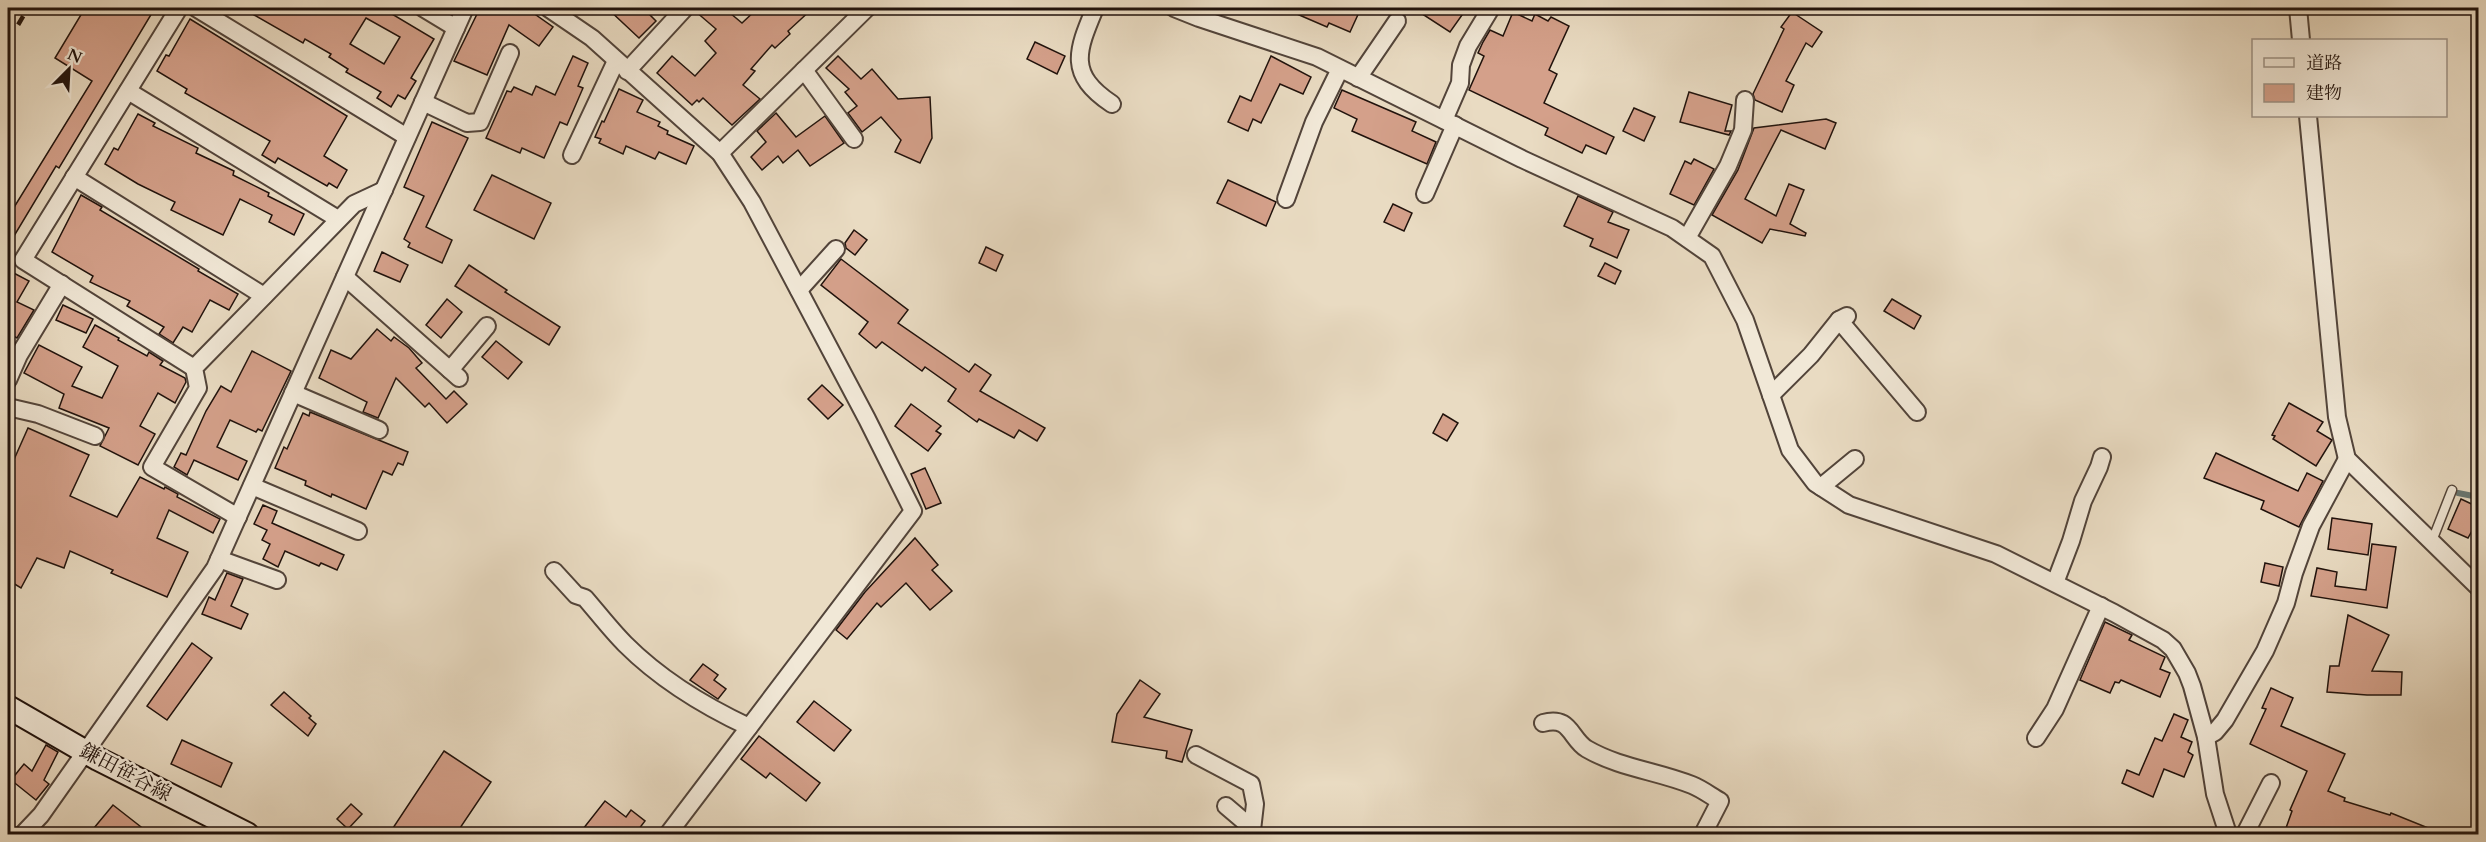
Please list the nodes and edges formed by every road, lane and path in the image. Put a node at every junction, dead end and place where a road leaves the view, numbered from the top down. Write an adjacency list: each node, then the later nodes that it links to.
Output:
1 (179, 8): 20 (street)
2 (196, 8): 26 (street)
3 (423, 8): 13 (street)
4 (465, 8): 13 (street)
5 (685, 8): 16 (street)
6 (867, 8): 18 (street)
7 (1095, 8): 23 (street)
8 (1174, 8): 17 (street)
9 (1491, 8): 25 (street)
10 (2298, 8): 14 (street)
11 (558, 10): 16 (street)
12 (1397, 21): 19 (street)
13 (456, 28): 22 (street)
14 (2301, 39)
15 (510, 53): 22 (street)
16 (622, 66): 28 (street); 29 (street)
17 (1340, 69): 19 (street); 33 (street)
18 (804, 70): 27 (street); 28 (street)
19 (1358, 78): 25 (street)
20 (128, 91): 30 (street); 34 (street)
21 (1745, 100): 35 (street)
22 (423, 102): 26 (street)
23 (1112, 104)
24 (2308, 117): 52 (street)
25 (1449, 123): 32 (street); 35 (street)
26 (407, 137): 31 (street)
27 (854, 139)
28 (720, 153): 39 (street)
29 (572, 155)
30 (75, 177): 38 (street); 40 (street)
31 (384, 190): 34 (street); 37 (street)
32 (1425, 195)
33 (1286, 199)
34 (338, 219): 40 (street)
35 (1687, 238): 45 (street)
36 (836, 249): 39 (street)
37 (345, 277): 41 (street); 44 (street)
38 (62, 284): 42 (street); 43 (street)
39 (799, 290): 67 (street)
40 (264, 296): 42 (street)
41 (487, 326)
42 (194, 368): 56 (street)
43 (8, 380)
44 (293, 393): 48 (street); 53 (street)
45 (1771, 395): 47 (street); 54 (street)
46 (8, 406): 49 (street)
47 (1917, 412)
48 (380, 430)
49 (95, 436)
50 (2102, 457): 62 (street)
51 (1855, 459): 54 (street)
52 (2347, 459): 58 (street); 68 (street)
53 (252, 486): 56 (street); 57 (street)
54 (1821, 487): 62 (street)
55 (2452, 490): 58 (lane)
56 (238, 517): 59 (street)
57 (358, 531)
58 (2432, 541): 63 (street)
59 (219, 559): 61 (street); 70 (street)
60 (554, 571): 67 (street)
61 (277, 580)
62 (2055, 583): 64 (street)
63 (2478, 587)
64 (2101, 606): 68 (street); 69 (street)
65 (8, 706): 70 (street, 鎌田笹谷線)
66 (1543, 723): 78 (street)
67 (749, 727): 77 (street)
68 (2206, 737): 79 (street)
69 (2036, 738)
70 (86, 752): 75 (street); 76 (street, 鎌田笹谷線)
71 (1196, 755): 74 (street)
72 (2271, 783): 80 (street)
73 (1226, 806): 74 (street)
74 (1254, 832)
75 (22, 834)
76 (247, 834)
77 (668, 834)
78 (1703, 834)
79 (2228, 834)
80 (2246, 834)

